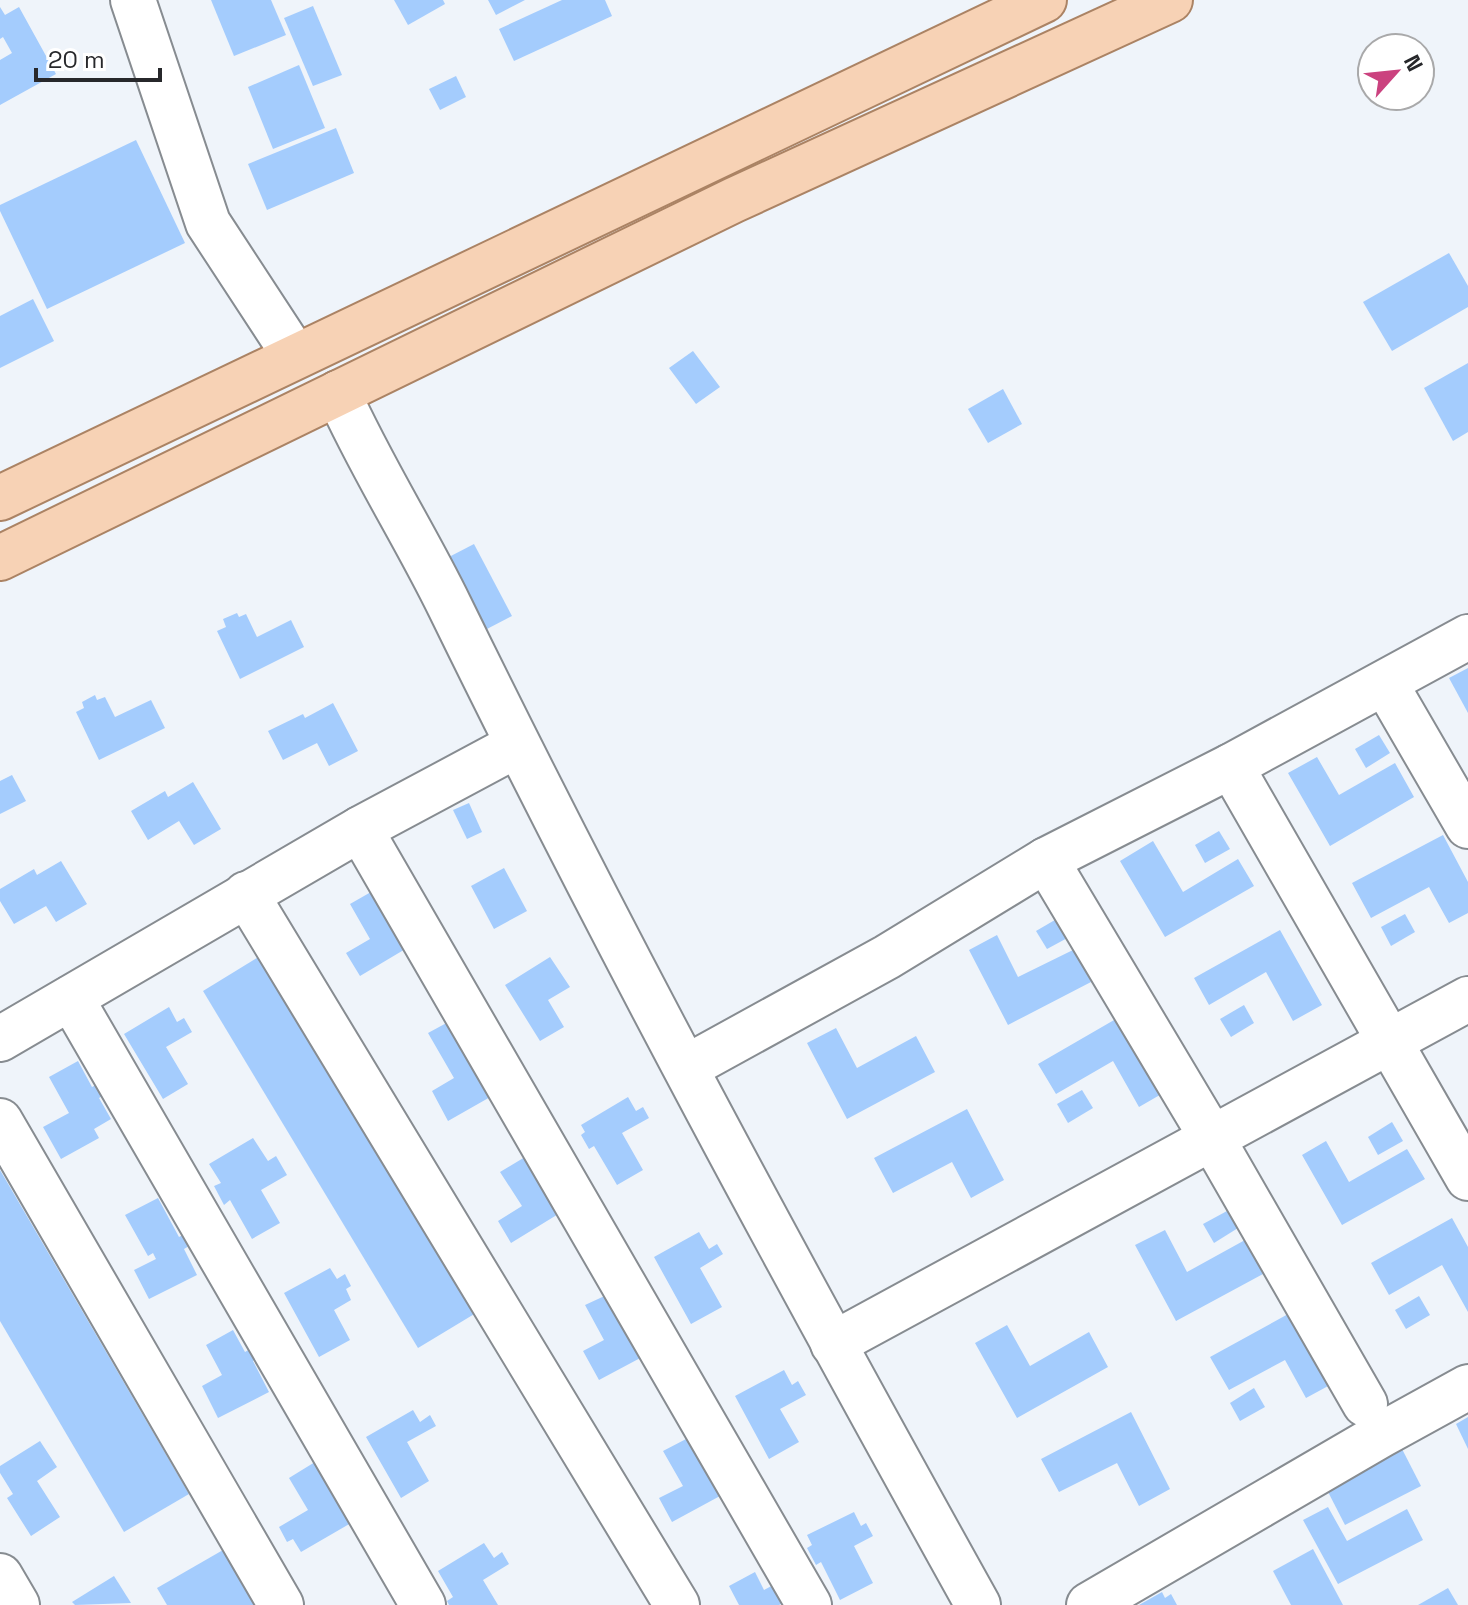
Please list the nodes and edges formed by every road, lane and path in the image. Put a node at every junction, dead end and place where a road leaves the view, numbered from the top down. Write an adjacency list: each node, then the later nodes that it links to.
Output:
1 (133, 0): 4 (street)
2 (1044, 0): 4 (main road)
3 (1170, 0): 5 (main road)
4 (295, 356): 6 (main road)
5 (338, 393): 7 (main road); 11 (street)
6 (8, 494): 7 (main road)
7 (41, 539): 8 (main road)
8 (0, 558)
9 (1468, 637): 10 (street)
10 (1385, 683): 12 (street); 13 (street)
11 (517, 745): 14 (street); 21 (street)
12 (1231, 766): 15 (street); 20 (street)
13 (1468, 826)
14 (360, 829): 16 (street); 33 (street)
15 (1046, 860): 21 (street); 23 (street)
16 (246, 894): 17 (street); 32 (street)
17 (71, 998): 19 (street); 31 (street)
18 (1468, 999): 20 (street)
19 (0, 1039)
20 (1389, 1041): 23 (street); 24 (street)
21 (687, 1067): 25 (street)
22 (0, 1121): 30 (street)
23 (1212, 1138): 25 (street); 27 (street)
24 (1468, 1178)
25 (833, 1344): 34 (street)
26 (1468, 1387): 35 (street)
27 (1365, 1404)
28 (0, 1576): 29 (street)
29 (17, 1605)
30 (281, 1605)
31 (423, 1605)
32 (677, 1605)
33 (809, 1605)
34 (978, 1605)
35 (1089, 1605)

